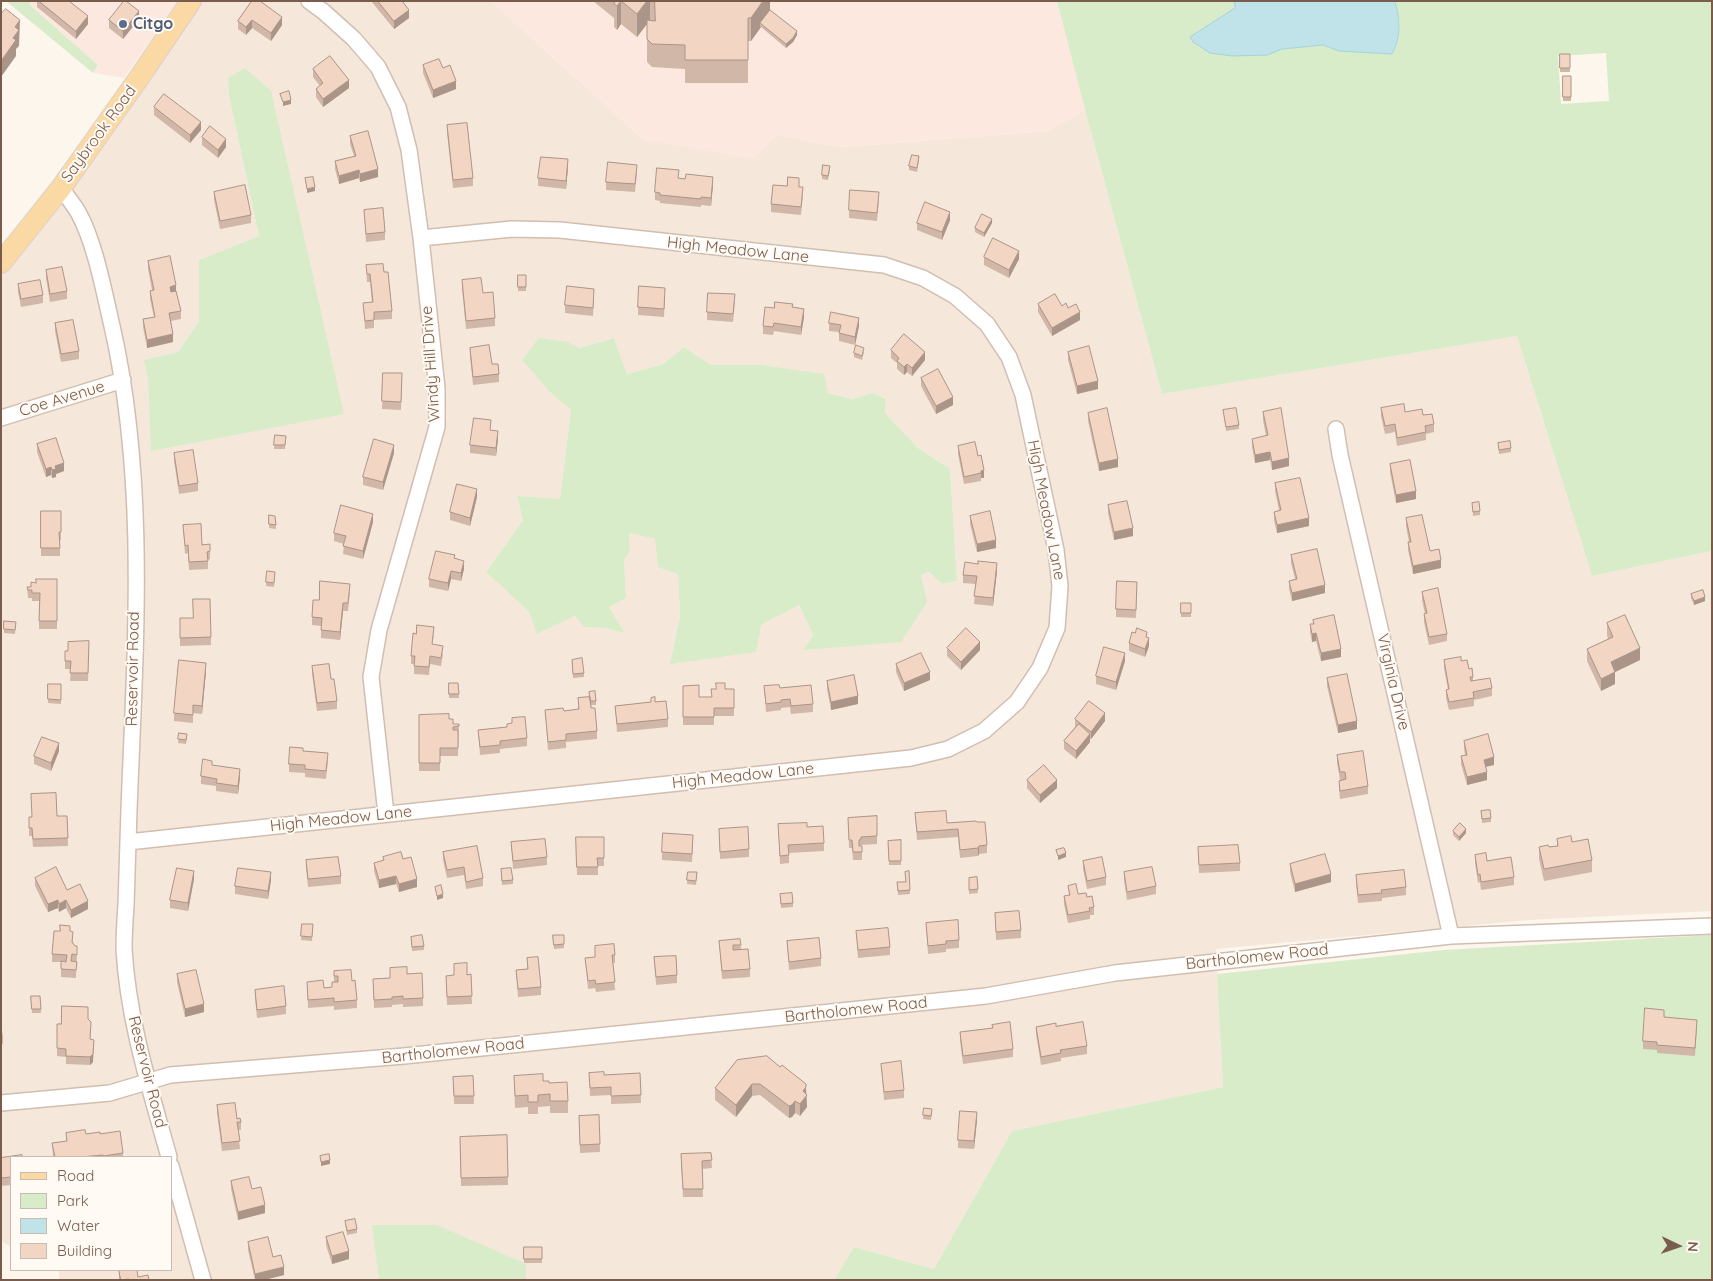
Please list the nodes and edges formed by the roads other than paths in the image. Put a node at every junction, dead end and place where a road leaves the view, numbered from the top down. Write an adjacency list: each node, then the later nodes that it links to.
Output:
1 (191, 1): 3 (main road, Saybrook Road)
2 (309, 1): 4 (street, Windy Hill Drive)
3 (61, 188): 5 (main road, Saybrook Road); 6 (street, Reservoir Road)
4 (421, 238): 9 (street, Windy Hill Drive); 9 (street, High Meadow Lane)
5 (1, 263)
6 (123, 380): 7 (street, Coe Avenue); 10 (street, Reservoir Road)
7 (1, 418)
8 (1336, 429): 12 (street, Virginia Drive)
9 (386, 814): 10 (street, High Meadow Lane)
10 (128, 842): 13 (street, Reservoir Road)
11 (1712, 926): 12 (street, Bartholomew Road)
12 (1452, 936): 13 (street, Bartholomew Road)
13 (148, 1082): 14 (street, Bartholomew Road); 15 (street, Reservoir Road)
14 (1, 1103)
15 (169, 1156)
16 (172, 1170): 17 (street)
17 (203, 1280)

